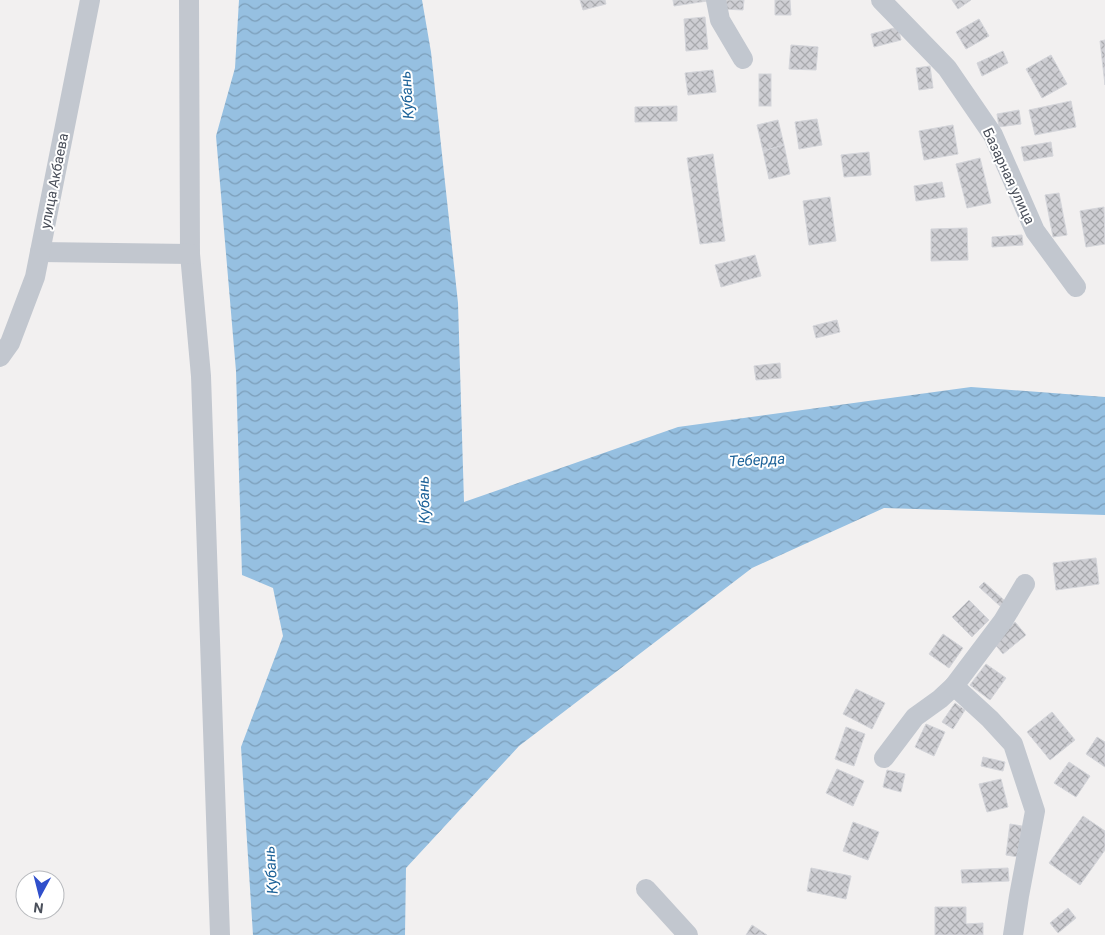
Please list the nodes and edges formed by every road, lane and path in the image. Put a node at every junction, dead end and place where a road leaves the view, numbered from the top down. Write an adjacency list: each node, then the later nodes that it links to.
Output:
1 (90, 0): 6 (street, улица Акбаева)
2 (190, 0): 7 (street)
3 (716, 0): 5 (street)
4 (881, 0): 8 (street, Базарная улица)
5 (743, 59)
6 (40, 252): 7 (street); 9 (street, улица Акбаева)
7 (190, 254): 14 (street)
8 (1076, 287)
9 (0, 357)
10 (1025, 584): 11 (street)
11 (954, 686): 12 (street); 16 (street)
12 (884, 758)
13 (646, 889): 15 (street)
14 (220, 935)
15 (688, 935)
16 (1013, 935)

